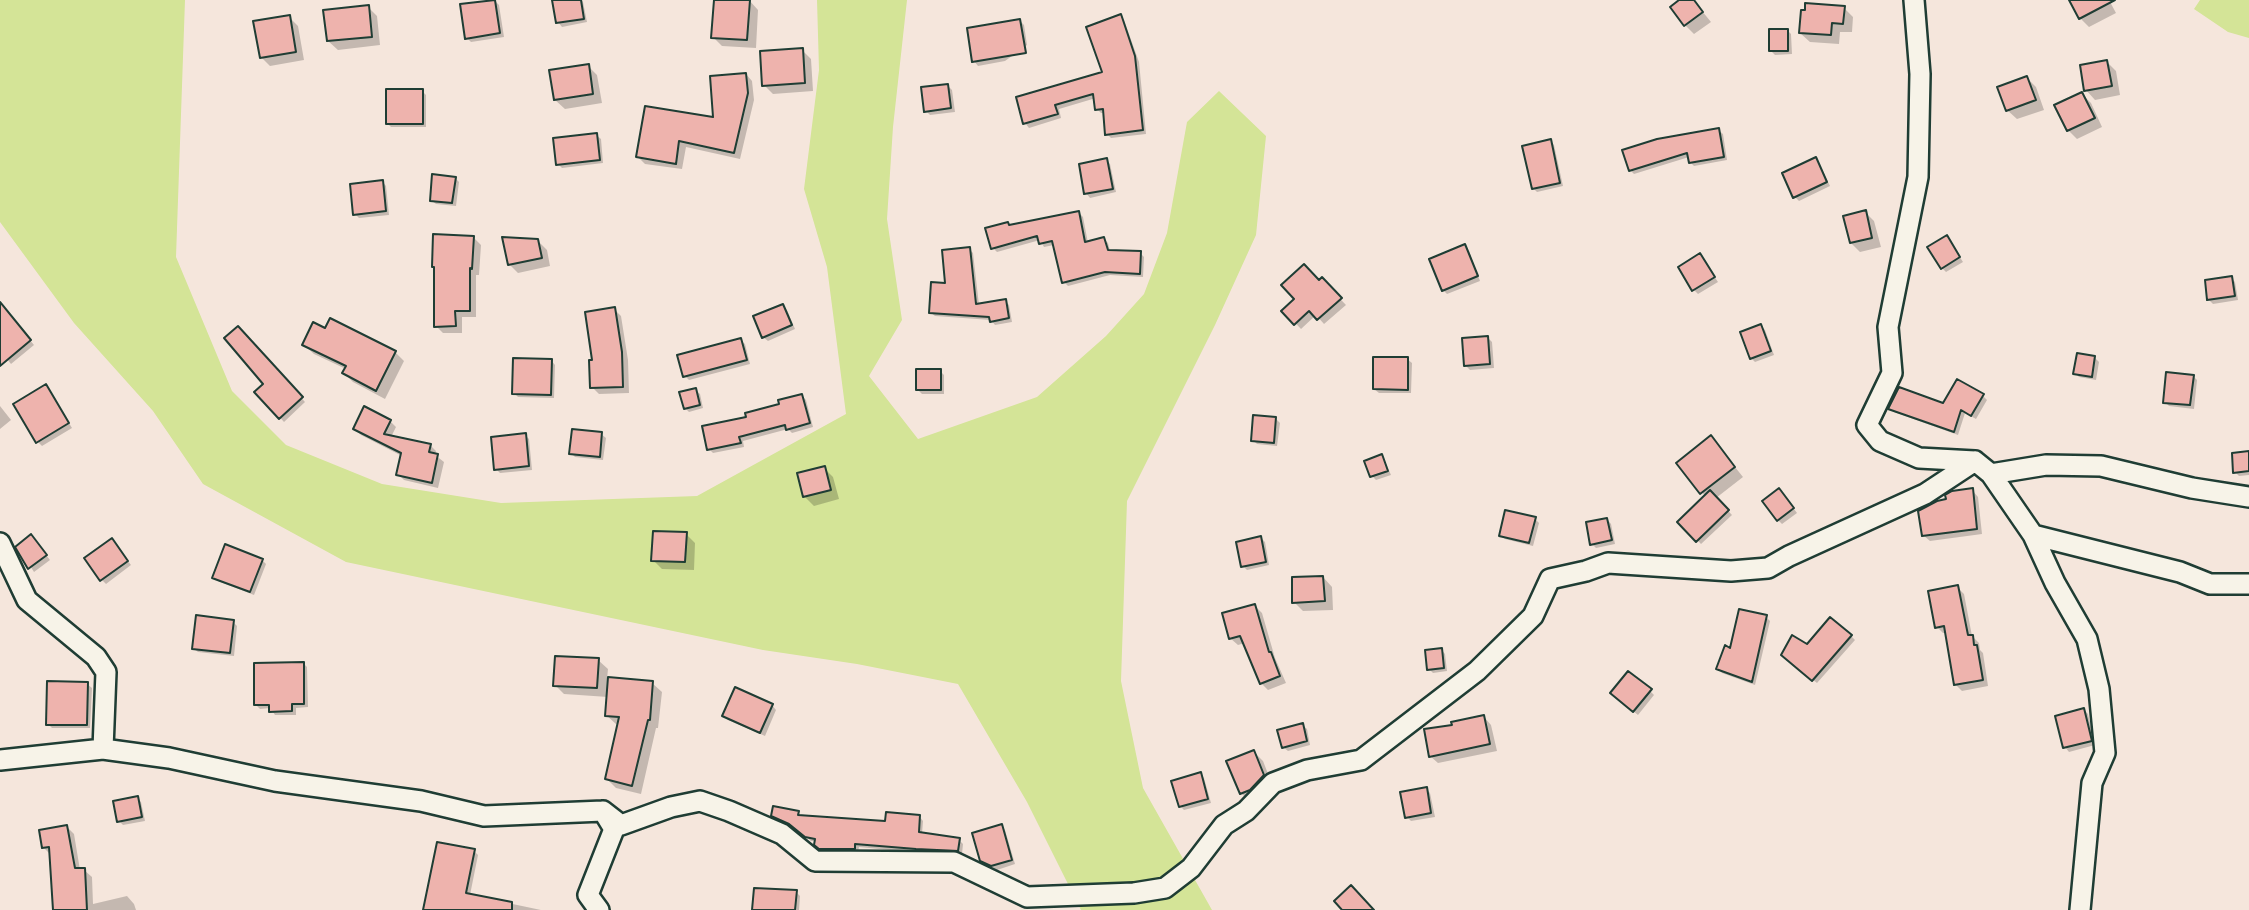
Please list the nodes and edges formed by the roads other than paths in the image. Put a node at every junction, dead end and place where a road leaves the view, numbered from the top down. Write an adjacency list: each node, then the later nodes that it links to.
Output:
1 (1914, 0): 2 (street)
2 (1975, 461): 3 (street); 10 (street)
3 (1991, 474): 4 (street); 5 (street)
4 (2249, 497)
5 (2033, 535): 7 (street); 12 (street)
6 (0, 543): 8 (street)
7 (2249, 584)
8 (103, 749): 9 (street); 10 (street)
9 (0, 760)
10 (603, 811): 11 (street)
11 (599, 910)
12 (2080, 910)

